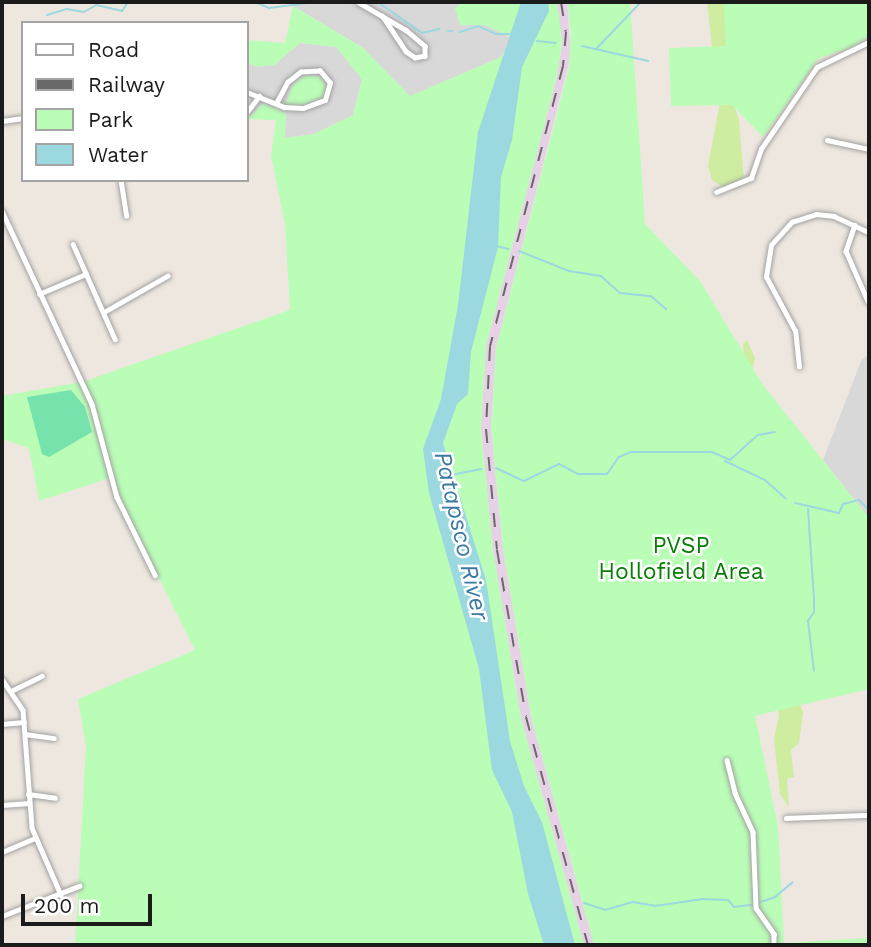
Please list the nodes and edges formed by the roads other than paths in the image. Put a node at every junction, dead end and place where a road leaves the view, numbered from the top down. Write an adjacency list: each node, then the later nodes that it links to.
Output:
1 (358, 2): 2 (street)
2 (382, 16): 2 (street)
3 (869, 43): 13 (street)
4 (248, 92): 5 (street)
5 (259, 96): 6 (street); 7 (street)
6 (276, 103): 6 (street)
7 (248, 111)
8 (21, 118): 9 (street)
9 (2, 121)
10 (827, 140): 11 (street)
11 (869, 149)
12 (121, 182): 15 (street)
13 (716, 192)
14 (2, 211): 21 (street)
15 (127, 216)
16 (855, 225): 17 (street); 22 (street); 25 (street)
17 (869, 232)
18 (73, 244): 19 (street)
19 (86, 274): 21 (street); 23 (street)
20 (167, 276): 23 (street)
21 (39, 294): 26 (street)
22 (868, 301)
23 (104, 312): 24 (street)
24 (115, 339)
25 (799, 367)
26 (155, 575)
27 (41, 676): 29 (street)
28 (2, 679): 29 (street)
29 (13, 690): 30 (street)
30 (24, 722): 31 (street); 32 (street)
31 (2, 724)
32 (25, 734): 33 (street); 35 (street)
33 (54, 738)
34 (727, 760): 46 (street)
35 (28, 794): 36 (street); 37 (street)
36 (55, 798)
37 (29, 803): 38 (street); 41 (street)
38 (2, 805)
39 (869, 815): 40 (street)
40 (786, 818)
41 (35, 838): 42 (street); 44 (street)
42 (2, 852)
43 (79, 886): 44 (street)
44 (61, 895): 45 (street)
45 (2, 916)
46 (774, 945)

